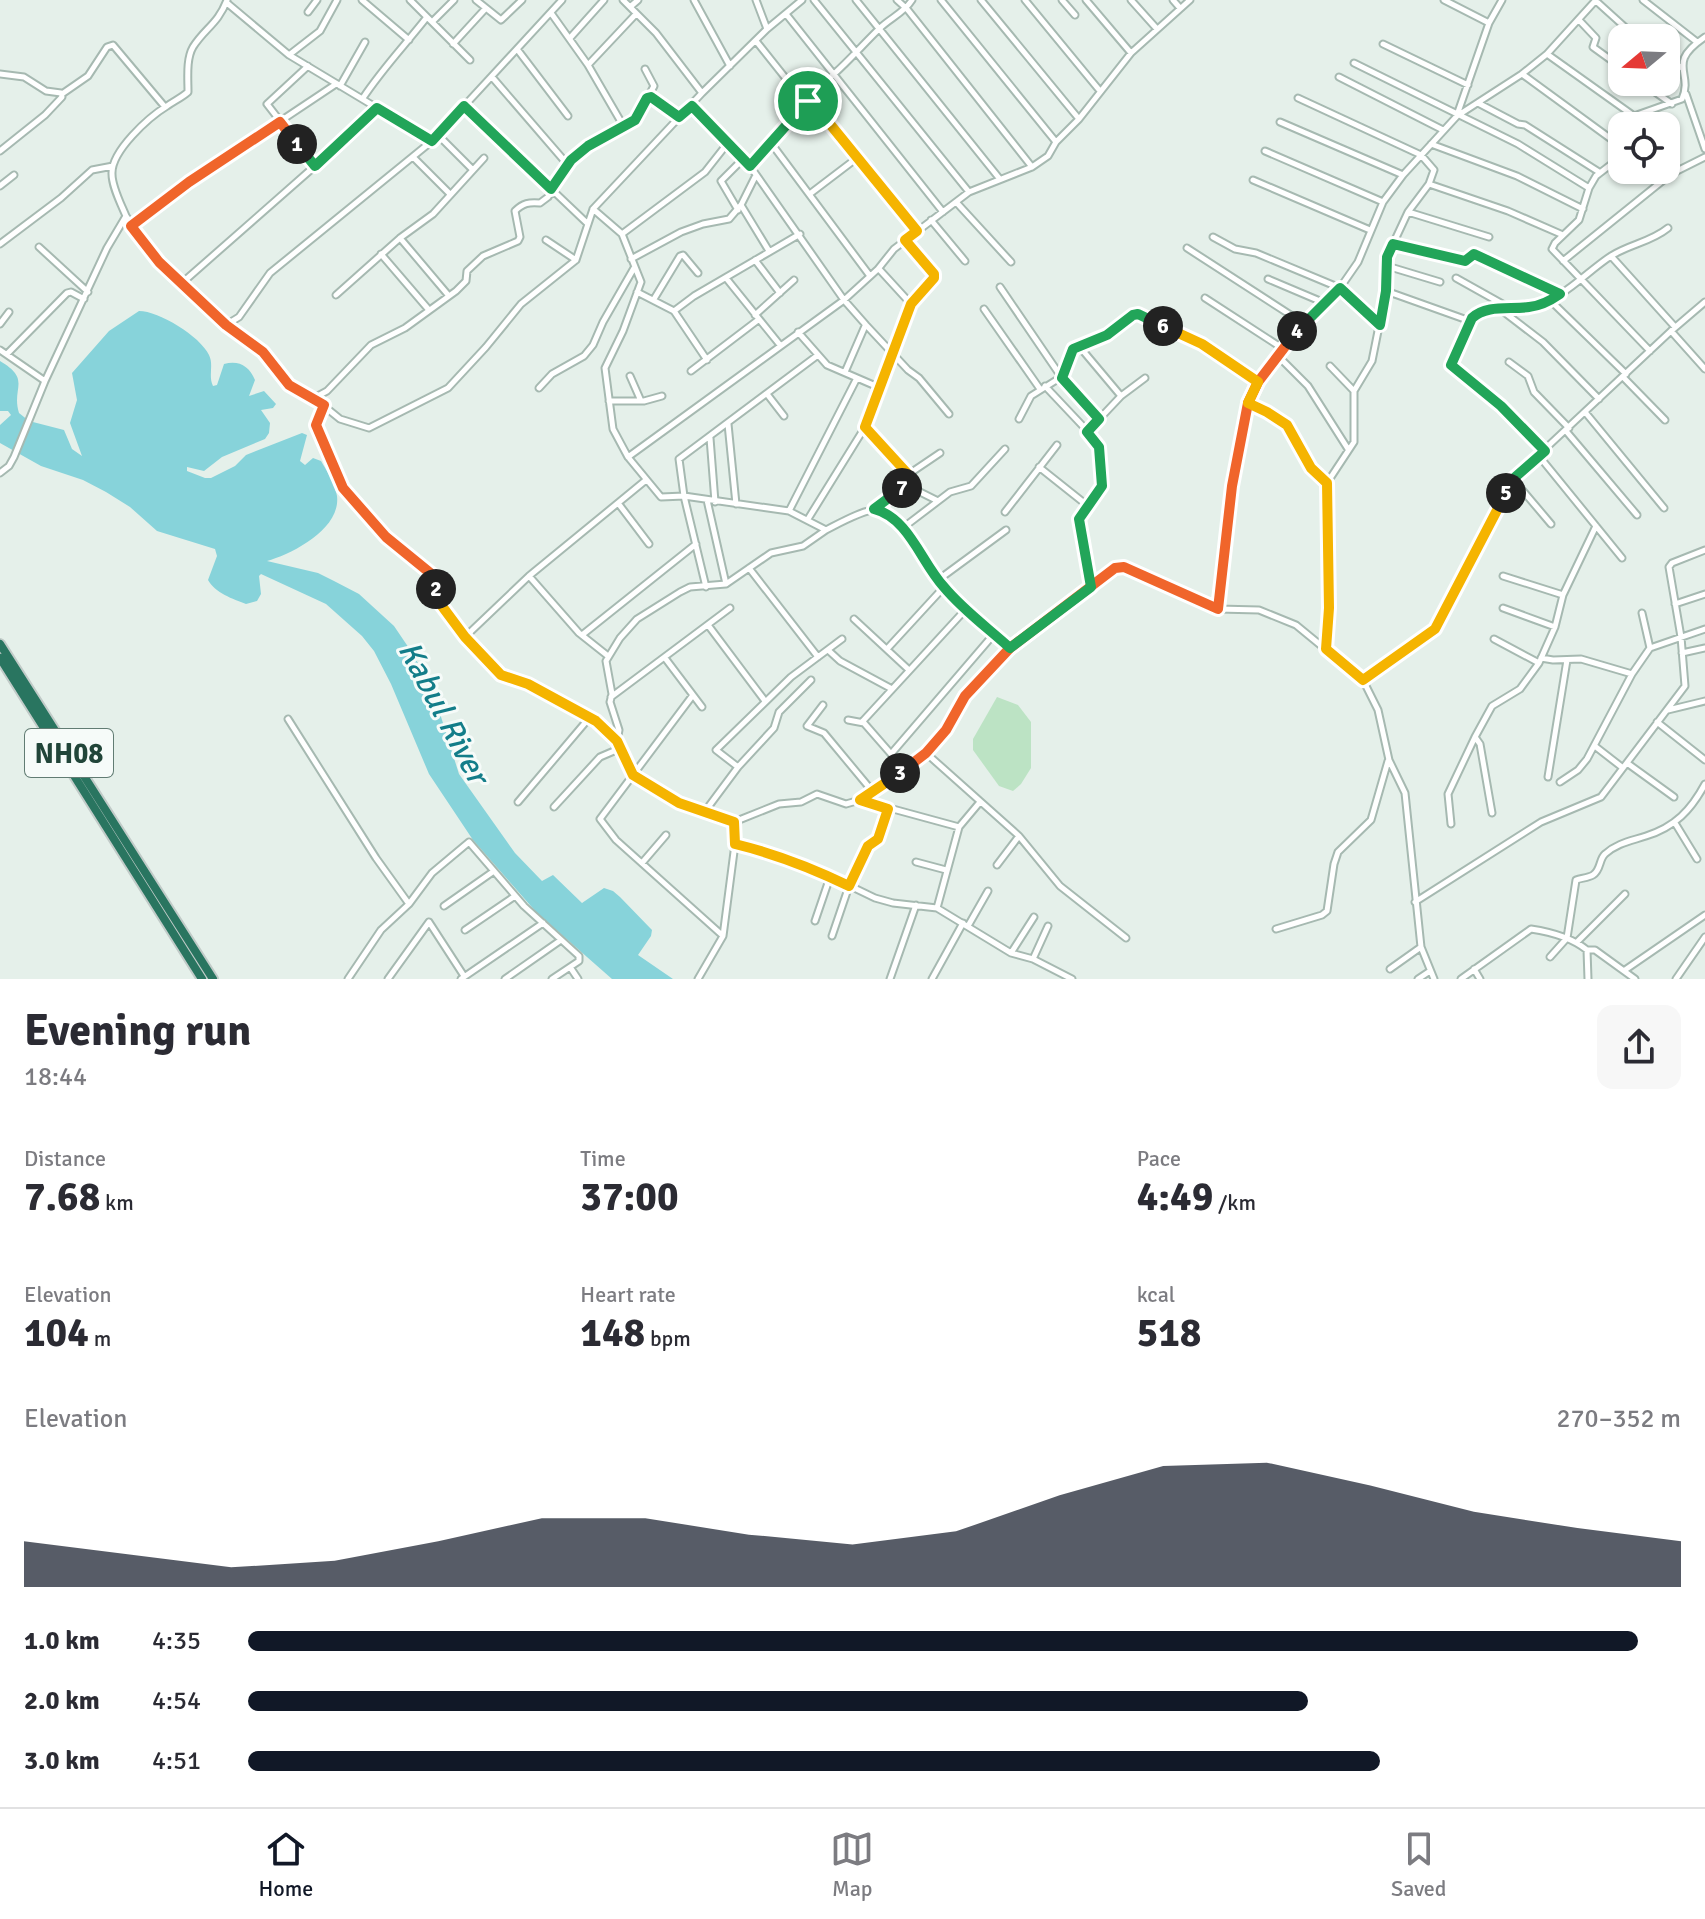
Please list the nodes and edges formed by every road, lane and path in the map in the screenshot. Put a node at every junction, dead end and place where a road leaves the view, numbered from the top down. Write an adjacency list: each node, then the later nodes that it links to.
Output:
1 (218, 0): 33 (street)
2 (240, 0): 33 (street)
3 (317, 0): 38 (street)
4 (337, 0): 62 (street)
5 (362, 0): 52 (street)
6 (454, 0): 43 (street)
7 (476, 0): 35 (street)
8 (522, 0): 35 (street)
9 (562, 0): 39 (street)
10 (604, 0): 51 (street)
11 (623, 0): 34 (street)
12 (638, 0): 34 (street)
13 (694, 0): 68 (street)
14 (756, 0): 47 (street)
15 (802, 0): 41 (street)
16 (814, 0): 59 (street)
17 (856, 0): 48 (street)
18 (897, 0): 37 (street)
19 (912, 0): 37 (street)
20 (941, 0): 106 (street)
21 (981, 0): 98 (street)
22 (1025, 0): 78 (street)
23 (1062, 0): 42 (street)
24 (1086, 0): 60 (street)
25 (1131, 0): 49 (street)
26 (1173, 0): 36 (street)
27 (1190, 0): 36 (street)
28 (1444, 0): 45 (street)
29 (1502, 0): 45 (street)
30 (1596, 0): 44 (street); 46 (street)
31 (1643, 0): 55 (street)
32 (412, 1): 43 (street)
33 (228, 4): 62 (street); 91 (street)
34 (630, 7): 40 (street)
35 (486, 8): 56 (street)
36 (1180, 8): 49 (street)
37 (907, 9): 48 (street); 124 (street)
38 (308, 12)
39 (551, 13): 51 (street); 58 (street)
40 (636, 14): 66 (street); 80 (street)
41 (786, 14): 47 (street); 72 (street)
42 (1075, 15)
43 (430, 19): 52 (street); 56 (street)
44 (1579, 20): 61 (street); 63 (street)
45 (1489, 23): 77 (street)
46 (1622, 24)
47 (767, 29): 53 (street)
48 (879, 29): 59 (street); 131 (street)
49 (1157, 29): 60 (street)
50 (1705, 37): 55 (street)
51 (570, 38): 66 (street)
52 (409, 40): 83 (street)
53 (756, 41): 68 (street); 85 (street)
54 (365, 42): 76 (street)
55 (1697, 42): 69 (street)
56 (453, 44): 64 (street)
57 (1383, 44): 77 (street)
58 (517, 49): 74 (street); 95 (street)
59 (858, 53): 72 (street); 138 (street)
60 (1131, 53): 78 (street)
61 (1547, 54): 73 (street); 93 (street)
62 (289, 55): 67 (street)
63 (1608, 58)
64 (470, 60)
65 (1354, 63): 96 (street)
66 (588, 65): 101 (street)
67 (308, 66): 76 (street); 99 (street)
68 (730, 66): 80 (street)
69 (1682, 68): 79 (street)
70 (645, 69): 84 (street)
71 (0, 74): 81 (street)
72 (833, 74): 85 (street); 146 (street)
73 (1522, 74): 87 (street); 104 (street)
74 (492, 77): 89 (street); 119 (street)
75 (1339, 77): 102 (street)
76 (338, 85): 83 (street); 99 (street)
77 (1468, 85): 96 (street)
78 (1100, 91): 98 (street)
79 (1685, 92): 88 (street); 110 (street)
80 (702, 93): 90 (street)
81 (62, 94): 91 (street); 111 (street)
82 (1661, 96): 88 (street)
83 (363, 98): 92 (street)
84 (647, 98): 97 (street); 101 (street)
85 (807, 98): 107 (street); 117 (street)
86 (1298, 98): 113 (street)
87 (1477, 103): 96 (street); 127 (street)
88 (1672, 104): 94 (street)
89 (464, 106): 103 (street); 137 (street)
90 (692, 106): 97 (street); 108 (street)
91 (165, 107): 120 (street)
92 (377, 108): 105 (street); 121 (street)
93 (1631, 112)
94 (1645, 112)
95 (568, 116)
96 (1457, 116): 102 (street); 136 (street)
97 (679, 117): 144 (street)
98 (1079, 119): 106 (street)
99 (280, 122): 121 (street); 151 (street)
100 (1280, 122): 130 (street)
101 (624, 127): 119 (street)
102 (1443, 130): 109 (street)
103 (438, 135): 105 (street); 125 (street)
104 (1608, 137)
105 (432, 141): 114 (street)
106 (1056, 142): 124 (street)
107 (771, 143): 122 (street); 139 (street)
108 (727, 144): 118 (street); 155 (street)
109 (1431, 144): 113 (street); 145 (street)
110 (1705, 149)
111 (0, 151)
112 (1265, 151): 142 (street)
113 (1421, 155): 130 (street); 133 (street)
114 (413, 157): 140 (street); 214 (street)
115 (1705, 157): 126 (street)
116 (484, 158): 125 (street)
117 (857, 158): 139 (street); 154 (street)
118 (743, 159): 122 (street); 143 (street)
119 (568, 165): 137 (street)
120 (113, 166): 148 (street); 163 (street)
121 (315, 166): 187 (street)
122 (750, 166): 129 (street)
123 (1608, 166): 127 (street)
124 (1032, 167): 131 (street)
125 (472, 169): 140 (street)
126 (1680, 170)
127 (1599, 172): 136 (street)
128 (14, 175): 135 (street)
129 (756, 175): 143 (street); 156 (street)
130 (1403, 175): 142 (street)
131 (999, 178): 138 (street)
132 (1253, 180): 153 (street)
133 (1429, 184): 147 (street); 157 (street)
134 (1659, 184): 174 (street)
135 (0, 186)
136 (1589, 188): 145 (street)
137 (551, 189): 150 (street); 196 (street)
138 (969, 192): 141 (street)
139 (811, 193): 180 (street)
140 (449, 194): 160 (street)
141 (956, 202): 146 (street); 175 (street)
142 (1383, 202): 153 (street)
143 (740, 207): 167 (street); 170 (street)
144 (593, 209): 150 (street); 155 (street)
145 (1583, 209): 157 (street)
146 (943, 212): 149 (street)
147 (1408, 212): 159 (street); 164 (street)
148 (126, 216): 151 (street); 191 (street)
149 (931, 220): 154 (street); 173 (street)
150 (588, 224): 171 (street)
151 (131, 226): 187 (street)
152 (1668, 228): 169 (street)
153 (1370, 230): 189 (street)
154 (917, 231): 162 (street)
155 (622, 234): 170 (street)
156 (800, 234): 167 (street); 200 (street)
157 (1563, 235): 174 (street)
158 (1213, 237): 189 (street)
159 (1489, 237)
160 (400, 238): 168 (street); 196 (street)
161 (546, 240): 171 (street)
162 (905, 240): 178 (street); 202 (street)
163 (0, 244)
164 (1393, 244): 176 (street); 194 (street)
165 (39, 247): 191 (street)
166 (1187, 248): 212 (street)
167 (769, 251): 172 (street)
168 (381, 254): 195 (street); 207 (street)
169 (1611, 256): 185 (street); 217 (street)
170 (631, 259): 177 (street)
171 (576, 260): 253 (street)
172 (755, 260): 181 (street); 193 (street)
173 (965, 261)
174 (1563, 261): 185 (street)
175 (1011, 262)
176 (1387, 266): 186 (street); 190 (street)
177 (635, 268): 192 (street); 242 (street)
178 (878, 269): 180 (street); 202 (street)
179 (698, 273): 199 (street)
180 (870, 276): 200 (street)
181 (726, 278): 208 (street); 210 (street)
182 (1456, 278): 205 (street)
183 (1268, 279): 203 (street)
184 (794, 280): 193 (street)
185 (1581, 280): 194 (street); 224 (street)
186 (1440, 282)
187 (182, 283): 214 (street)
188 (1000, 287): 237 (street)
189 (1340, 288): 203 (street); 216 (street)
190 (1386, 291): 211 (street); 216 (street)
191 (88, 292): 198 (street)
192 (637, 292): 199 (street); 250 (street)
193 (780, 293): 210 (street)
194 (1560, 294): 205 (street)
195 (336, 295)
196 (449, 296): 207 (street)
197 (1205, 298): 221 (street)
198 (84, 299): 225 (street); 239 (street)
199 (654, 299): 208 (street)
200 (844, 300): 215 (street); 218 (street)
201 (1705, 302): 217 (street)
202 (911, 304): 223 (street)
203 (1327, 304): 212 (street)
204 (1554, 304): 234 (street)
205 (1503, 308): 211 (street); 249 (street)
206 (984, 309): 241 (street)
207 (429, 310): 248 (street)
208 (674, 311): 228 (street)
209 (9, 312): 213 (street)
210 (757, 318): 219 (street); 228 (street)
211 (1470, 321): 269 (street)
212 (1303, 323): 221 (street)
213 (0, 324)
214 (226, 325): 248 (street)
215 (866, 325): 223 (street); 233 (street)
216 (1380, 325): 244 (street)
217 (1673, 329): 224 (street); 231 (street)
218 (798, 332): 219 (street); 226 (street)
219 (780, 345): 270 (street)
220 (1079, 346): 237 (street); 240 (street); 247 (street)
221 (1282, 348): 227 (street)
222 (0, 350): 225 (street)
223 (892, 351): 243 (street); 255 (street)
224 (1650, 351): 234 (street)
225 (7, 354): 239 (street)
226 (818, 355): 233 (street); 245 (street)
227 (1277, 355): 240 (street); 267 (street)
228 (707, 360): 232 (street)
229 (1509, 362): 262 (street)
230 (1330, 366): 244 (street)
231 (1705, 369)
232 (691, 371)
233 (845, 372): 236 (street)
234 (1624, 375): 249 (street); 259 (street)
235 (630, 376): 251 (street)
236 (857, 378): 243 (street); 287 (street)
237 (1062, 378): 241 (street); 258 (street)
238 (1145, 378): 247 (street)
239 (45, 381): 272 (street)
240 (1258, 382): 252 (street)
241 (1042, 387): 257 (street); 263 (street)
242 (539, 388)
243 (878, 388): 261 (street)
244 (1354, 391): 267 (street)
245 (767, 394): 256 (street); 260 (street)
246 (662, 396): 251 (street)
247 (1121, 396): 258 (street)
248 (314, 398): 253 (street)
249 (1599, 399): 254 (street)
250 (609, 401): 251 (street); 270 (street)
251 (641, 401)
252 (1248, 403): 276 (street); 314 (street)
253 (324, 405): 322 (street)
254 (1585, 412): 262 (street); 285 (street)
255 (949, 414)
256 (784, 416)
257 (1019, 419)
258 (1099, 419): 263 (street)
259 (1665, 420)
260 (728, 424): 264 (street); 283 (street)
261 (865, 427): 273 (street); 290 (street)
262 (1567, 429): 269 (street); 289 (street)
263 (1087, 432): 284 (street)
264 (710, 438): 278 (street); 281 (street)
265 (1057, 445): 271 (street)
266 (1005, 449): 280 (street)
267 (1348, 449): 276 (street)
268 (940, 453): 273 (street)
269 (1542, 453): 274 (street); 292 (street)
270 (628, 457): 275 (street)
271 (1039, 467): 284 (street); 288 (street)
272 (0, 473)
273 (907, 473): 277 (street)
274 (1513, 479): 291 (street); 343 (street)
275 (646, 480): 278 (street); 282 (street)
276 (1327, 483): 331 (street)
277 (906, 485): 280 (street); 286 (street)
278 (684, 496): 279 (street); 297 (street)
279 (707, 500): 281 (street); 304 (street)
280 (938, 501): 293 (street)
281 (715, 502): 283 (street)
282 (618, 503): 296 (street); 301 (street)
283 (736, 504): 287 (street)
284 (1088, 506): 307 (street)
285 (1664, 508)
286 (874, 509): 293 (street); 294 (street)
287 (789, 511): 290 (street)
288 (1005, 512)
289 (1637, 515)
290 (808, 519): 294 (street)
291 (1551, 524)
292 (1596, 526): 299 (street); 309 (street)
293 (904, 527): 303 (street)
294 (826, 530): 300 (street)
295 (1006, 530): 303 (street)
296 (649, 544)
297 (696, 544): 305 (street); 321 (street)
298 (1705, 550): 310 (street)
299 (1622, 558)
300 (749, 568): 304 (street); 335 (street)
301 (529, 576): 321 (street); 322 (street)
302 (1503, 576): 309 (street)
303 (938, 580): 306 (street)
304 (726, 584): 305 (street)
305 (706, 587): 334 (street)
306 (944, 587): 313 (street); 330 (street)
307 (1091, 587): 314 (street); 327 (street)
308 (1705, 594): 310 (street)
309 (1563, 595): 318 (street)
310 (1675, 604): 323 (street)
311 (730, 608): 317 (street)
312 (1503, 608): 318 (street)
313 (966, 609): 320 (street); 340 (street)
314 (1218, 609): 331 (street)
315 (1642, 613): 328 (street)
316 (854, 619): 330 (street)
317 (708, 625): 337 (street); 347 (street)
318 (1555, 627): 338 (street)
319 (1705, 629): 323 (street)
320 (994, 634): 327 (street); 362 (street)
321 (582, 635): 334 (street)
322 (465, 637): 352 (street)
323 (1681, 637): 328 (street); 333 (street)
324 (842, 639): 332 (street)
325 (1494, 639): 338 (street)
326 (0, 644): 372 (highway, NH08)
327 (1010, 648): 361 (street)
328 (1650, 648): 341 (street)
329 (1705, 648): 333 (street)
330 (887, 649): 340 (street)
331 (1326, 649): 343 (street)
332 (828, 650): 335 (street); 344 (street)
333 (1682, 653): 351 (street)
334 (608, 656): 346 (street)
335 (818, 657): 347 (street)
336 (0, 658): 372 (highway, NH08)
337 (665, 658): 345 (street); 346 (street)
338 (1540, 660): 339 (street); 357 (street)
339 (1567, 660): 341 (street); 369 (street)
340 (909, 670): 344 (street)
341 (1632, 674): 359 (street)
342 (811, 680): 366 (street)
343 (1363, 680): 363 (street)
344 (892, 689): 355 (street)
345 (693, 695): 350 (street); 368 (street)
346 (610, 697): 358 (street)
347 (765, 701): 366 (street)
348 (1705, 701): 351 (street)
349 (823, 705): 373 (street)
350 (702, 707)
351 (1667, 710): 356 (street)
352 (590, 717): 358 (street); 376 (street)
353 (288, 719): 401 (street)
354 (848, 720): 355 (street)
355 (862, 722): 362 (street)
356 (1657, 722): 364 (street); 365 (street)
357 (1475, 737): 381 (street); 384 (street)
358 (617, 741): 360 (street)
359 (1596, 747): 365 (street); 370 (street)
360 (621, 748): 368 (street); 378 (street)
361 (926, 753): 367 (street); 377 (street)
362 (891, 754): 367 (street)
363 (1389, 760): 400 (street); 411 (street)
364 (1705, 760)
365 (1625, 765): 374 (street); 400 (street)
366 (738, 767): 380 (street)
367 (905, 770): 373 (street)
368 (633, 775): 380 (street); 391 (street)
369 (1548, 777)
370 (1560, 782)
371 (1705, 784): 383 (street)
372 (87, 789): 420 (highway, NH08)
373 (873, 792): 375 (street)
374 (1674, 797)
375 (860, 800): 379 (street); 382 (street)
376 (518, 802)
377 (980, 802): 385 (street); 387 (street)
378 (554, 807)
379 (888, 809): 385 (street); 396 (street)
380 (706, 810): 382 (street)
381 (1492, 813)
382 (734, 822): 388 (street)
383 (1675, 823): 389 (street); 417 (street)
384 (1451, 824)
385 (959, 827): 393 (street)
386 (666, 835): 391 (street)
387 (1019, 836): 392 (street); 416 (street)
388 (735, 844): 395 (street); 413 (street)
389 (1697, 859)
390 (916, 862): 393 (street)
391 (642, 863): 413 (street)
392 (997, 865)
393 (946, 870): 404 (street)
394 (494, 871): 399 (street); 401 (street); 403 (street)
395 (830, 877): 396 (street); 407 (street)
396 (849, 886): 402 (street); 414 (street)
397 (988, 891): 409 (street)
398 (1625, 894): 419 (street)
399 (515, 896): 408 (street); 412 (street)
400 (1415, 902): 421 (street)
401 (409, 904): 434 (street)
402 (916, 905): 404 (street); 440 (street)
403 (444, 906)
404 (937, 908): 409 (street)
405 (1705, 915): 429 (street)
406 (1034, 917): 423 (street)
407 (815, 921)
408 (543, 923): 418 (street); 431 (street)
409 (966, 925): 423 (street); 441 (street)
410 (1048, 926): 425 (street)
411 (1276, 929)
412 (465, 930)
413 (723, 936): 439 (street)
414 (832, 936)
415 (1705, 937): 449 (street)
416 (1126, 938)
417 (1567, 938): 419 (street); 424 (street); 428 (street)
418 (561, 940): 426 (street); 436 (street)
419 (1577, 942): 422 (street)
420 (185, 944): 432 (highway, NH08); 433 (highway, NH08)
421 (1421, 947): 427 (street); 430 (street)
422 (1587, 950): 429 (street); 447 (street)
423 (1011, 953): 425 (street)
424 (1550, 957)
425 (1033, 959): 442 (street)
426 (570, 967): 437 (street); 438 (street)
427 (1390, 969)
428 (1474, 969): 445 (street); 446 (street)
429 (1625, 970): 448 (street)
430 (1430, 971): 443 (street); 444 (street)
431 (462, 978): 435 (street)
432 (202, 979)
433 (213, 979)
434 (348, 979)
435 (388, 979)
436 (505, 979)
437 (552, 979)
438 (578, 979)
439 (698, 979)
440 (890, 979)
441 (932, 979)
442 (1072, 979)
443 (1418, 979)
444 (1434, 979)
445 (1461, 979)
446 (1480, 979)
447 (1588, 979)
448 (1635, 979)
449 (1676, 979)

